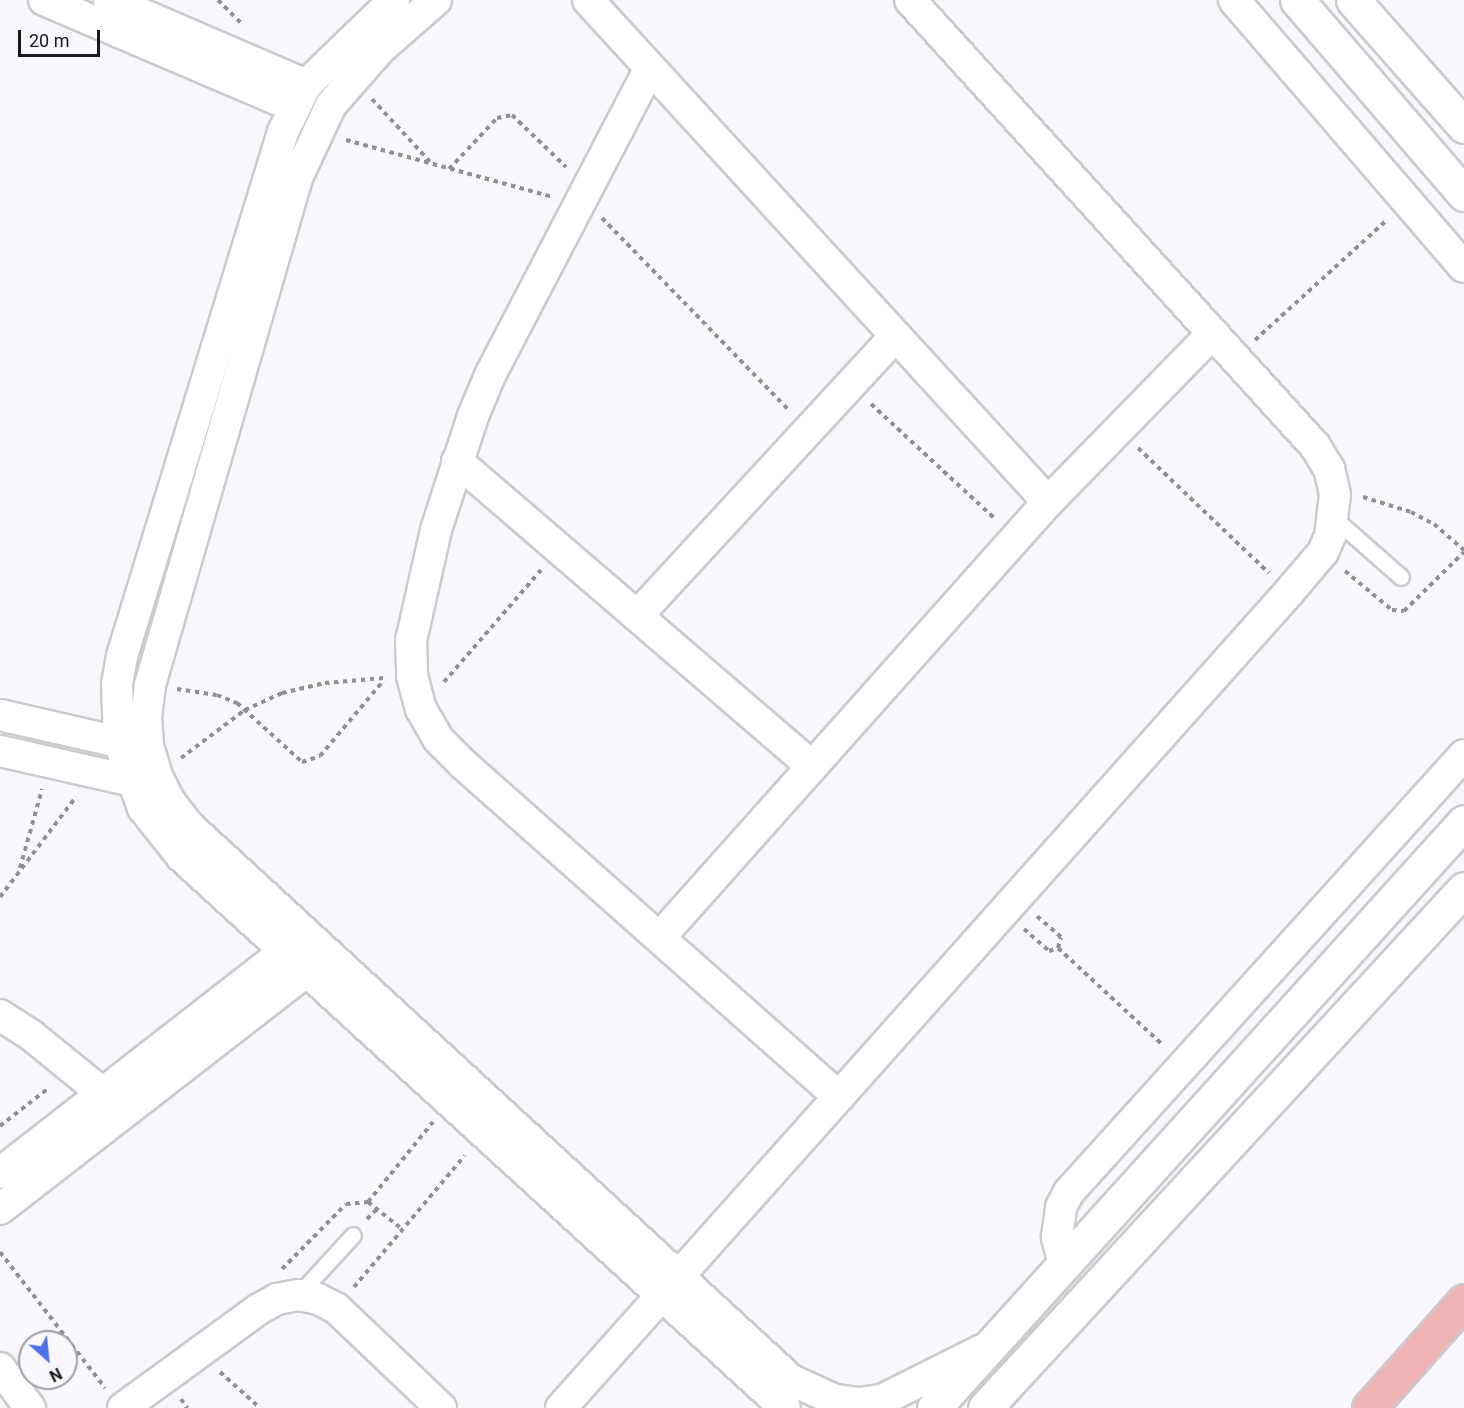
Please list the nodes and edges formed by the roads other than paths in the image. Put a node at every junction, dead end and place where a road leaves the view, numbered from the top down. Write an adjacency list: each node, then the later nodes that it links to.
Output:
1 (44, 0): 11 (street)
2 (109, 0): 11 (street)
3 (394, 0): 11 (street)
4 (436, 0): 27 (street)
5 (588, 0): 10 (street)
6 (910, 0): 15 (street)
7 (1234, 0): 14 (street)
8 (1297, 0): 13 (street)
9 (1353, 0): 12 (street)
10 (651, 68): 16 (street); 17 (street)
11 (301, 96): 23 (street)
12 (1464, 126)
13 (1464, 195)
14 (1464, 267)
15 (1214, 333): 18 (street); 19 (street)
16 (895, 336): 18 (street); 21 (street)
17 (457, 461): 21 (street); 30 (street)
18 (1048, 502): 26 (street)
19 (1335, 506): 20 (lane); 35 (street)
20 (1401, 577)
21 (637, 616): 26 (street)
22 (0, 715): 23 (street)
23 (119, 742): 27 (street)
24 (0, 751): 27 (street)
25 (1464, 755): 39 (street)
26 (812, 766): 30 (street)
27 (143, 778): 31 (street); 40 (street)
28 (1464, 822): 39 (street)
29 (1464, 889): 51 (street)
30 (661, 936): 35 (street)
31 (285, 951): 32 (street); 34 (street)
32 (307, 971): 37 (street); 40 (street)
33 (0, 1016): 34 (street)
34 (102, 1093): 36 (street)
35 (839, 1096): 40 (street)
36 (0, 1173)
37 (0, 1209)
38 (353, 1235): 41 (lane)
39 (1064, 1264): 43 (street)
40 (670, 1286): 43 (street); 48 (street); 49 (street)
41 (298, 1295): 45 (street); 47 (street)
42 (1464, 1301): 52 (highway)
43 (990, 1346): 50 (street)
44 (0, 1368): 46 (street)
45 (114, 1399)
46 (30, 1408)
47 (441, 1408)
48 (561, 1408)
49 (785, 1408)
50 (934, 1408)
51 (985, 1408)
52 (1369, 1408)

